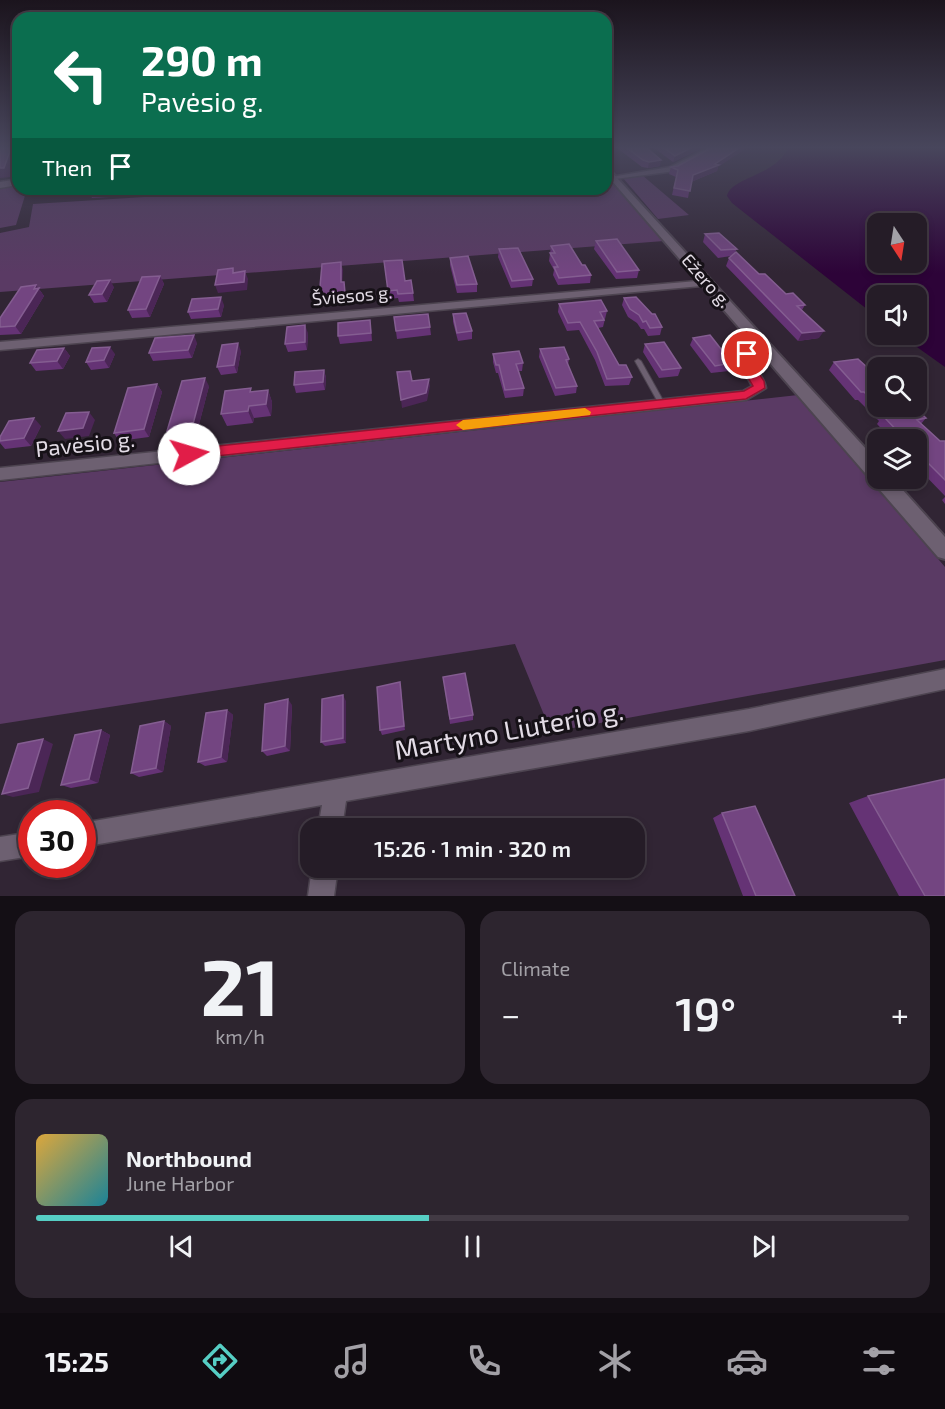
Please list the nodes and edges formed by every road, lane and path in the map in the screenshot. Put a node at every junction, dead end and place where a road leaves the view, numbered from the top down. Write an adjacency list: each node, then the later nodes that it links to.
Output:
1 (626, 190): 2 (main road, Ežero g.)
2 (708, 283): 3 (street, Šviesos g.); 4 (main road, Ežero g.)
3 (0, 346)
4 (765, 348): 6 (street, Pavėsio g.); 7 (main road, Ežero g.)
5 (638, 361): 6 (lane)
6 (662, 404): 8 (street, Pavėsio g.)
7 (867, 462)
8 (0, 474)
9 (891, 489): 10 (main road)
10 (945, 550)
11 (945, 679): 12 (street, Martyno Liuterio g.)
12 (336, 792): 13 (street); 14 (street, Martyno Liuterio g.)
13 (332, 818)
14 (96, 833)
15 (18, 846): 16 (street)
16 (0, 849)
17 (323, 878): 18 (street)
18 (321, 896)

